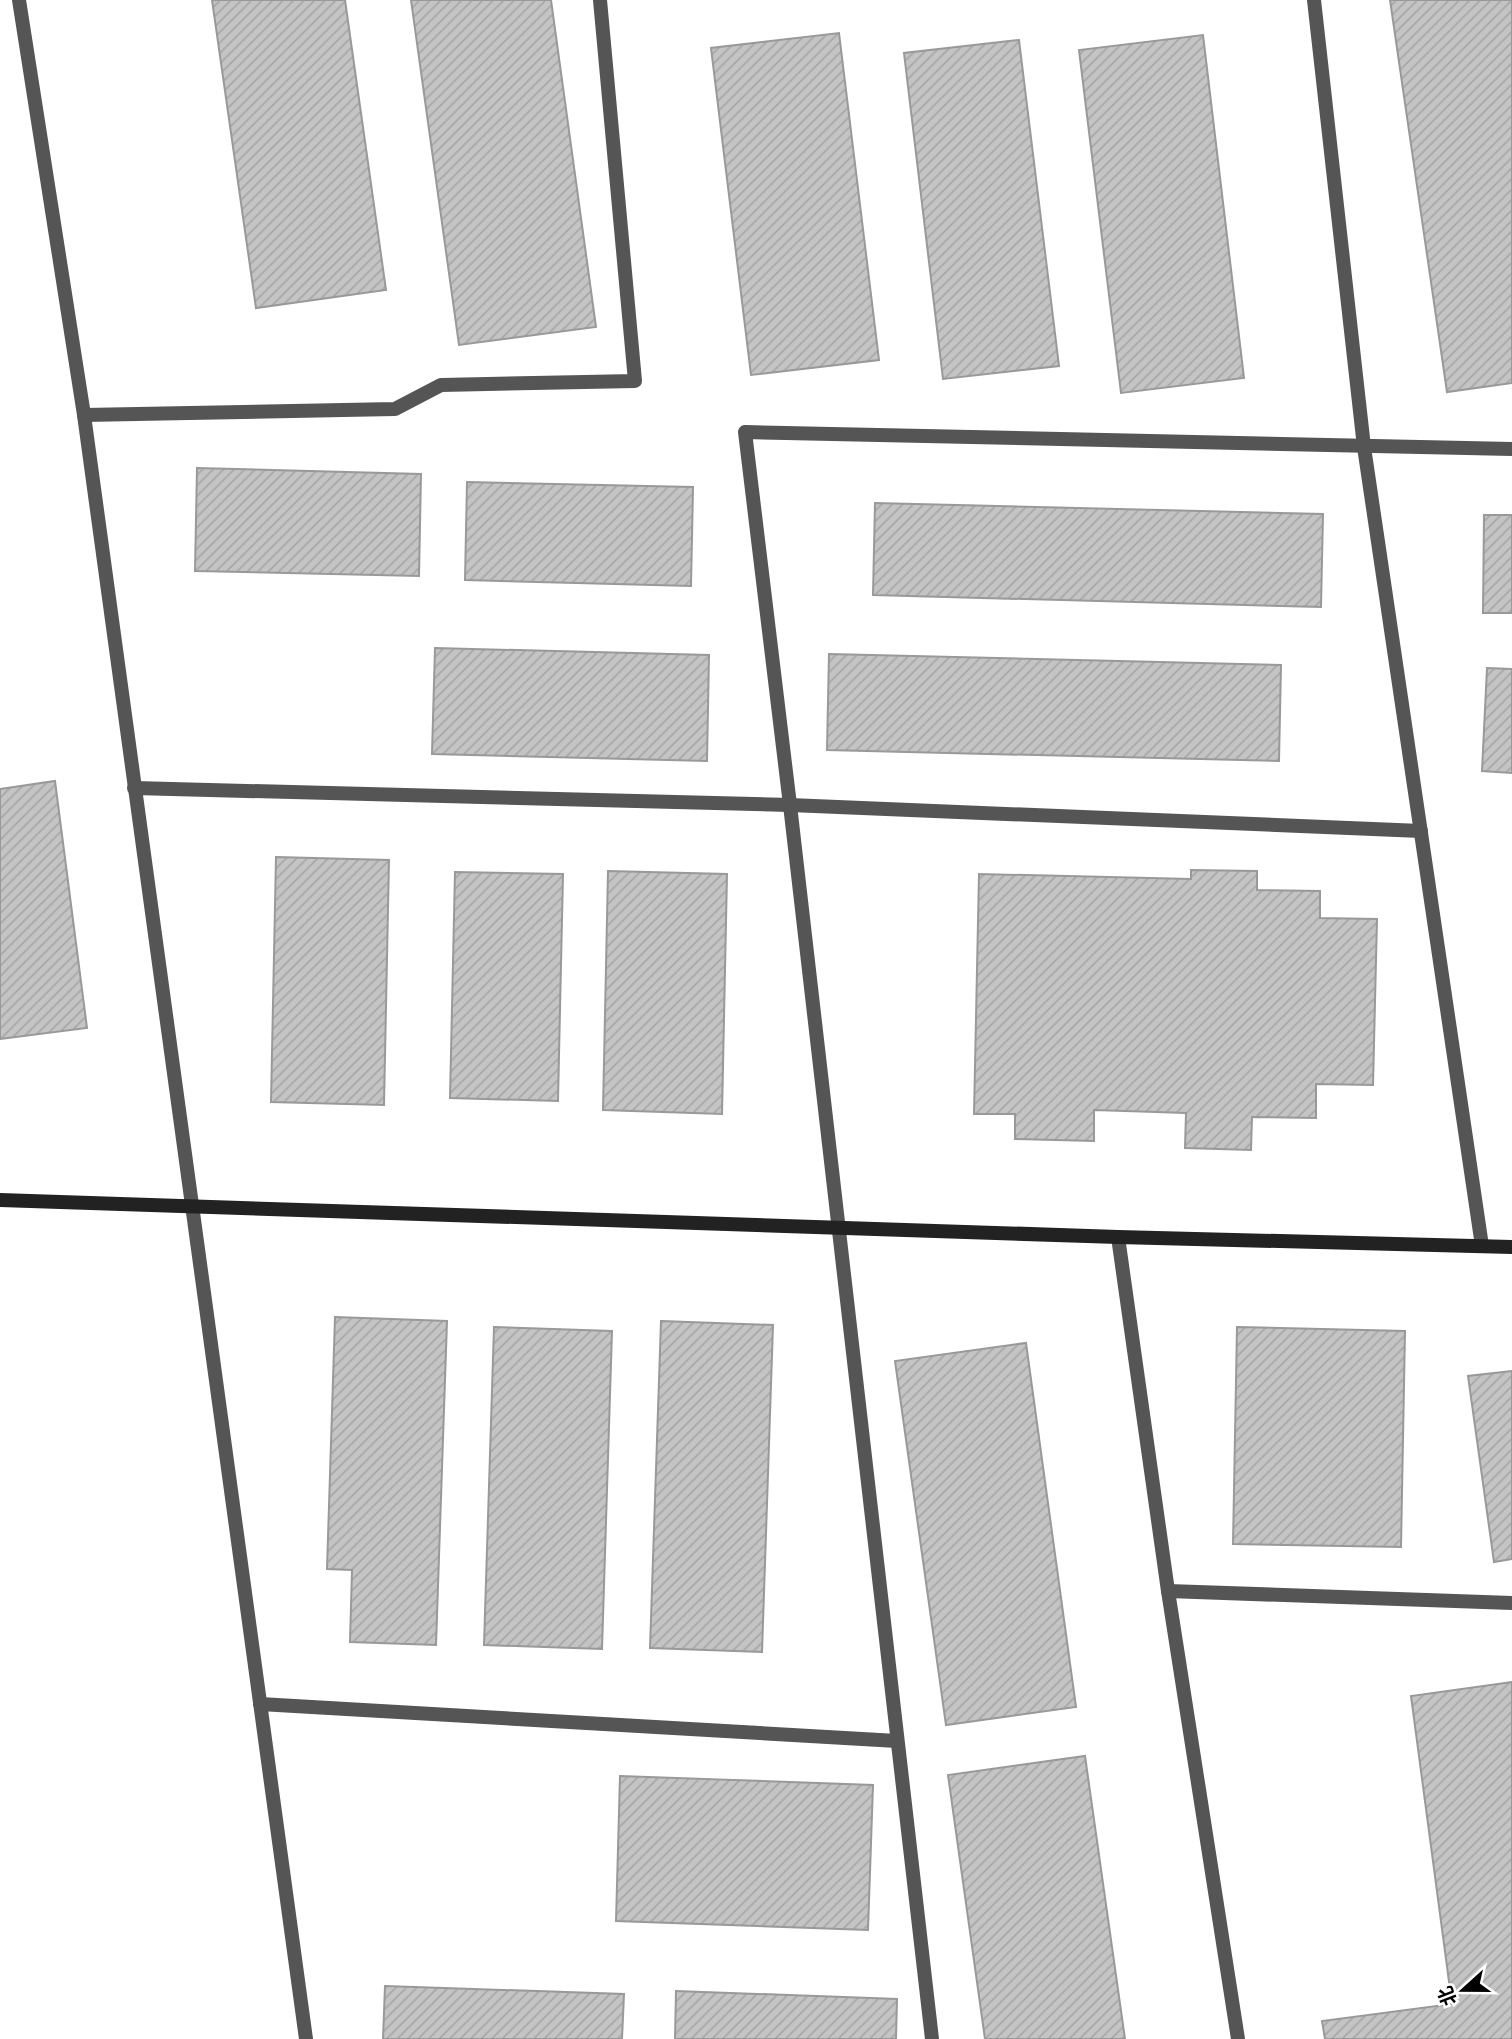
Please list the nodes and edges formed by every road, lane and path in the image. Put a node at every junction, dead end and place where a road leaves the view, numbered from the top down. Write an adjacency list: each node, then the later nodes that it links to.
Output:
1 (19, 0): 4 (street)
2 (600, 0): 4 (street)
3 (1314, 0): 5 (street)
4 (84, 415): 7 (street)
5 (1364, 447): 6 (street); 8 (street); 9 (street)
6 (1512, 449)
7 (134, 788): 8 (street); 11 (street)
8 (790, 805): 9 (street); 12 (street)
9 (1421, 831): 14 (street)
10 (0, 1200): 11 (street)
11 (191, 1205): 12 (street); 18 (street)
12 (838, 1227): 13 (street); 19 (street)
13 (1118, 1237): 14 (street); 16 (street)
14 (1482, 1246): 15 (street)
15 (1512, 1247)
16 (1168, 1591): 17 (street); 22 (street)
17 (1512, 1604)
18 (260, 1704): 19 (street); 20 (street)
19 (898, 1741): 21 (street)
20 (306, 2039)
21 (932, 2039)
22 (1238, 2039)

